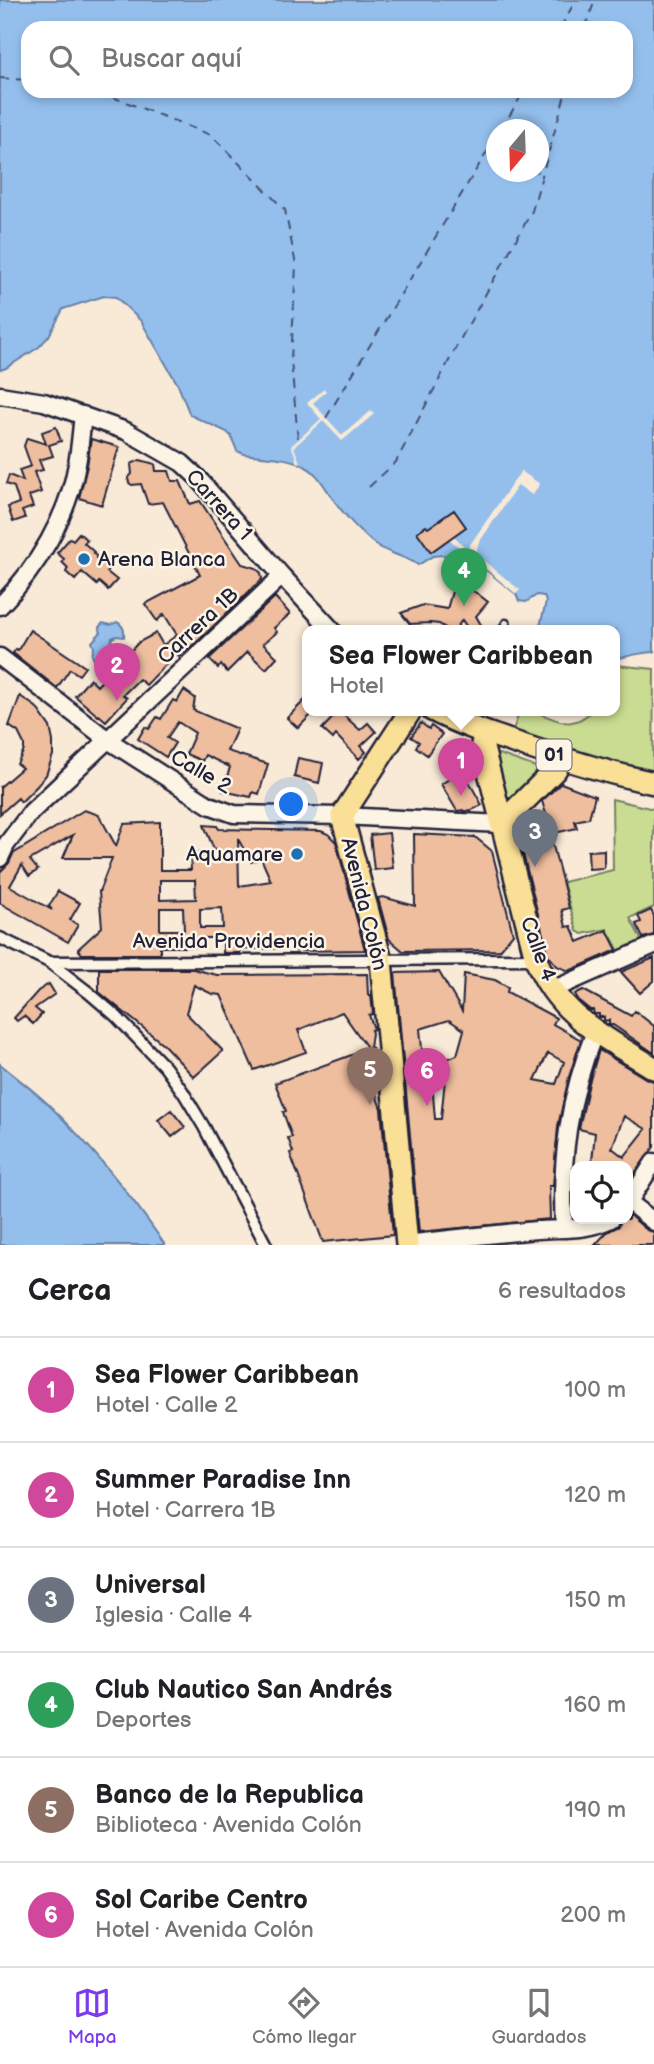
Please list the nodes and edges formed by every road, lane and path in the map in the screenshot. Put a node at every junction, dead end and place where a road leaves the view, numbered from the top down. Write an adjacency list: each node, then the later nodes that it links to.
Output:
1 (0, 395): 2 (street, Carrera 1)
2 (83, 415): 3 (street, Carrera 1); 4 (street)
3 (282, 576): 5 (street, Carrera 1); 10 (street, Carrera 1B)
4 (0, 606)
5 (327, 625)
6 (0, 657): 10 (street, Calle 2)
7 (407, 716): 14 (main road, Avenida Colón)
8 (444, 716): 9 (main road, 01)
9 (484, 738): 11 (main road, 01); 15 (main road, Calle 4)
10 (108, 740): 14 (street, Calle 2); 16 (street, Carrera 1B)
11 (558, 763): 12 (main road, 01); 13 (main road, 01); 15 (main road)
12 (654, 783)
13 (654, 798)
14 (342, 816): 15 (street, Calle 2); 20 (main road, Avenida Colón)
15 (501, 824): 19 (main road, Calle 4)
16 (0, 858)
17 (0, 938): 21 (street)
18 (654, 945): 22 (street)
19 (536, 959): 20 (street, Avenida Providencia); 22 (main road, Calle 4)
20 (381, 960): 21 (street, Avenida Providencia); 31 (main road, Avenida Colón)
21 (49, 962): 32 (street)
22 (552, 990): 23 (main road, Calle 4)
23 (595, 1031): 24 (main road, Calle 4); 30 (street)
24 (654, 1068)
25 (654, 1162): 26 (street)
26 (633, 1195)
27 (633, 1207): 28 (street)
28 (654, 1223)
29 (601, 1224): 30 (street)
30 (564, 1229): 31 (street)
31 (402, 1244)
32 (266, 1245)

